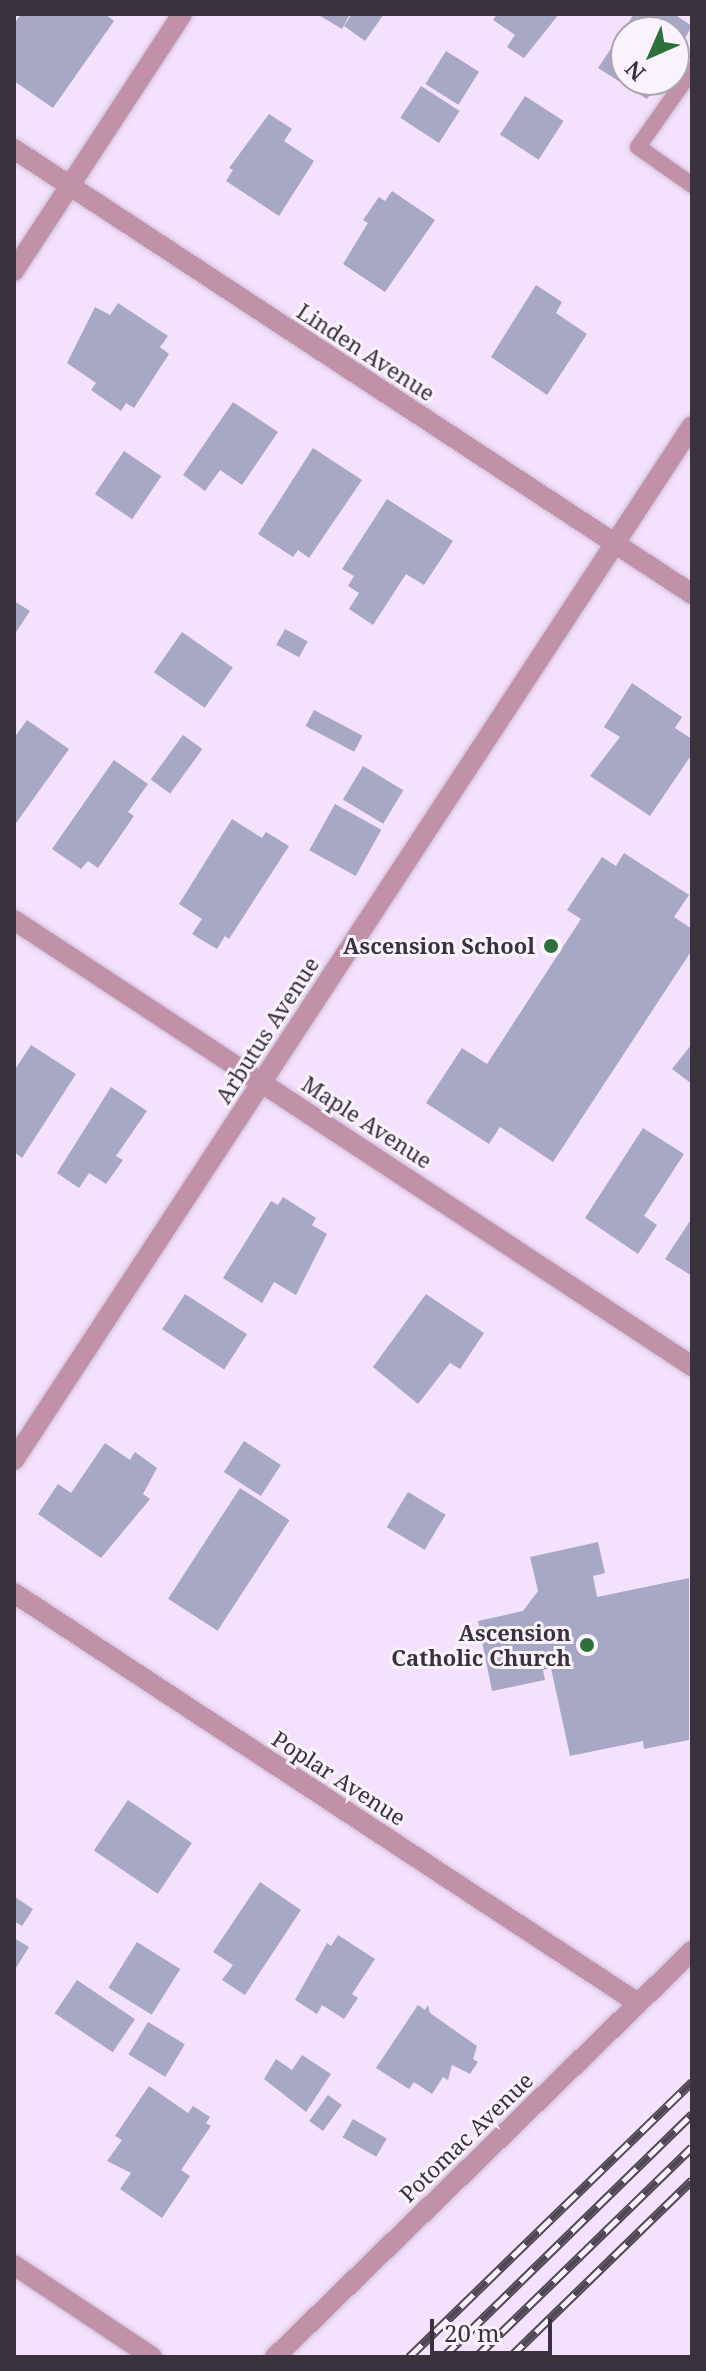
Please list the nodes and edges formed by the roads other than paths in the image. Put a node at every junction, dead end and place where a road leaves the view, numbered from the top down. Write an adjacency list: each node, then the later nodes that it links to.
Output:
1 (182, 14): 5 (street)
2 (692, 70): 4 (lane)
3 (14, 149): 5 (street, Linden Avenue)
4 (692, 185)
5 (69, 186): 6 (street); 8 (street, Linden Avenue)
6 (14, 271)
7 (692, 426): 8 (street, Arbutus Avenue)
8 (615, 543): 9 (street, Linden Avenue); 11 (street, Arbutus Avenue)
9 (692, 594)
10 (14, 920): 11 (street, Maple Avenue)
11 (262, 1082): 12 (street, Maple Avenue); 13 (street, Arbutus Avenue)
12 (692, 1366)
13 (14, 1460)
14 (14, 1593): 16 (street, Poplar Avenue)
15 (692, 1951): 16 (street, Potomac Avenue)
16 (638, 2003): 19 (street, Potomac Avenue)
17 (14, 2265): 18 (street)
18 (152, 2357)
19 (275, 2357)

